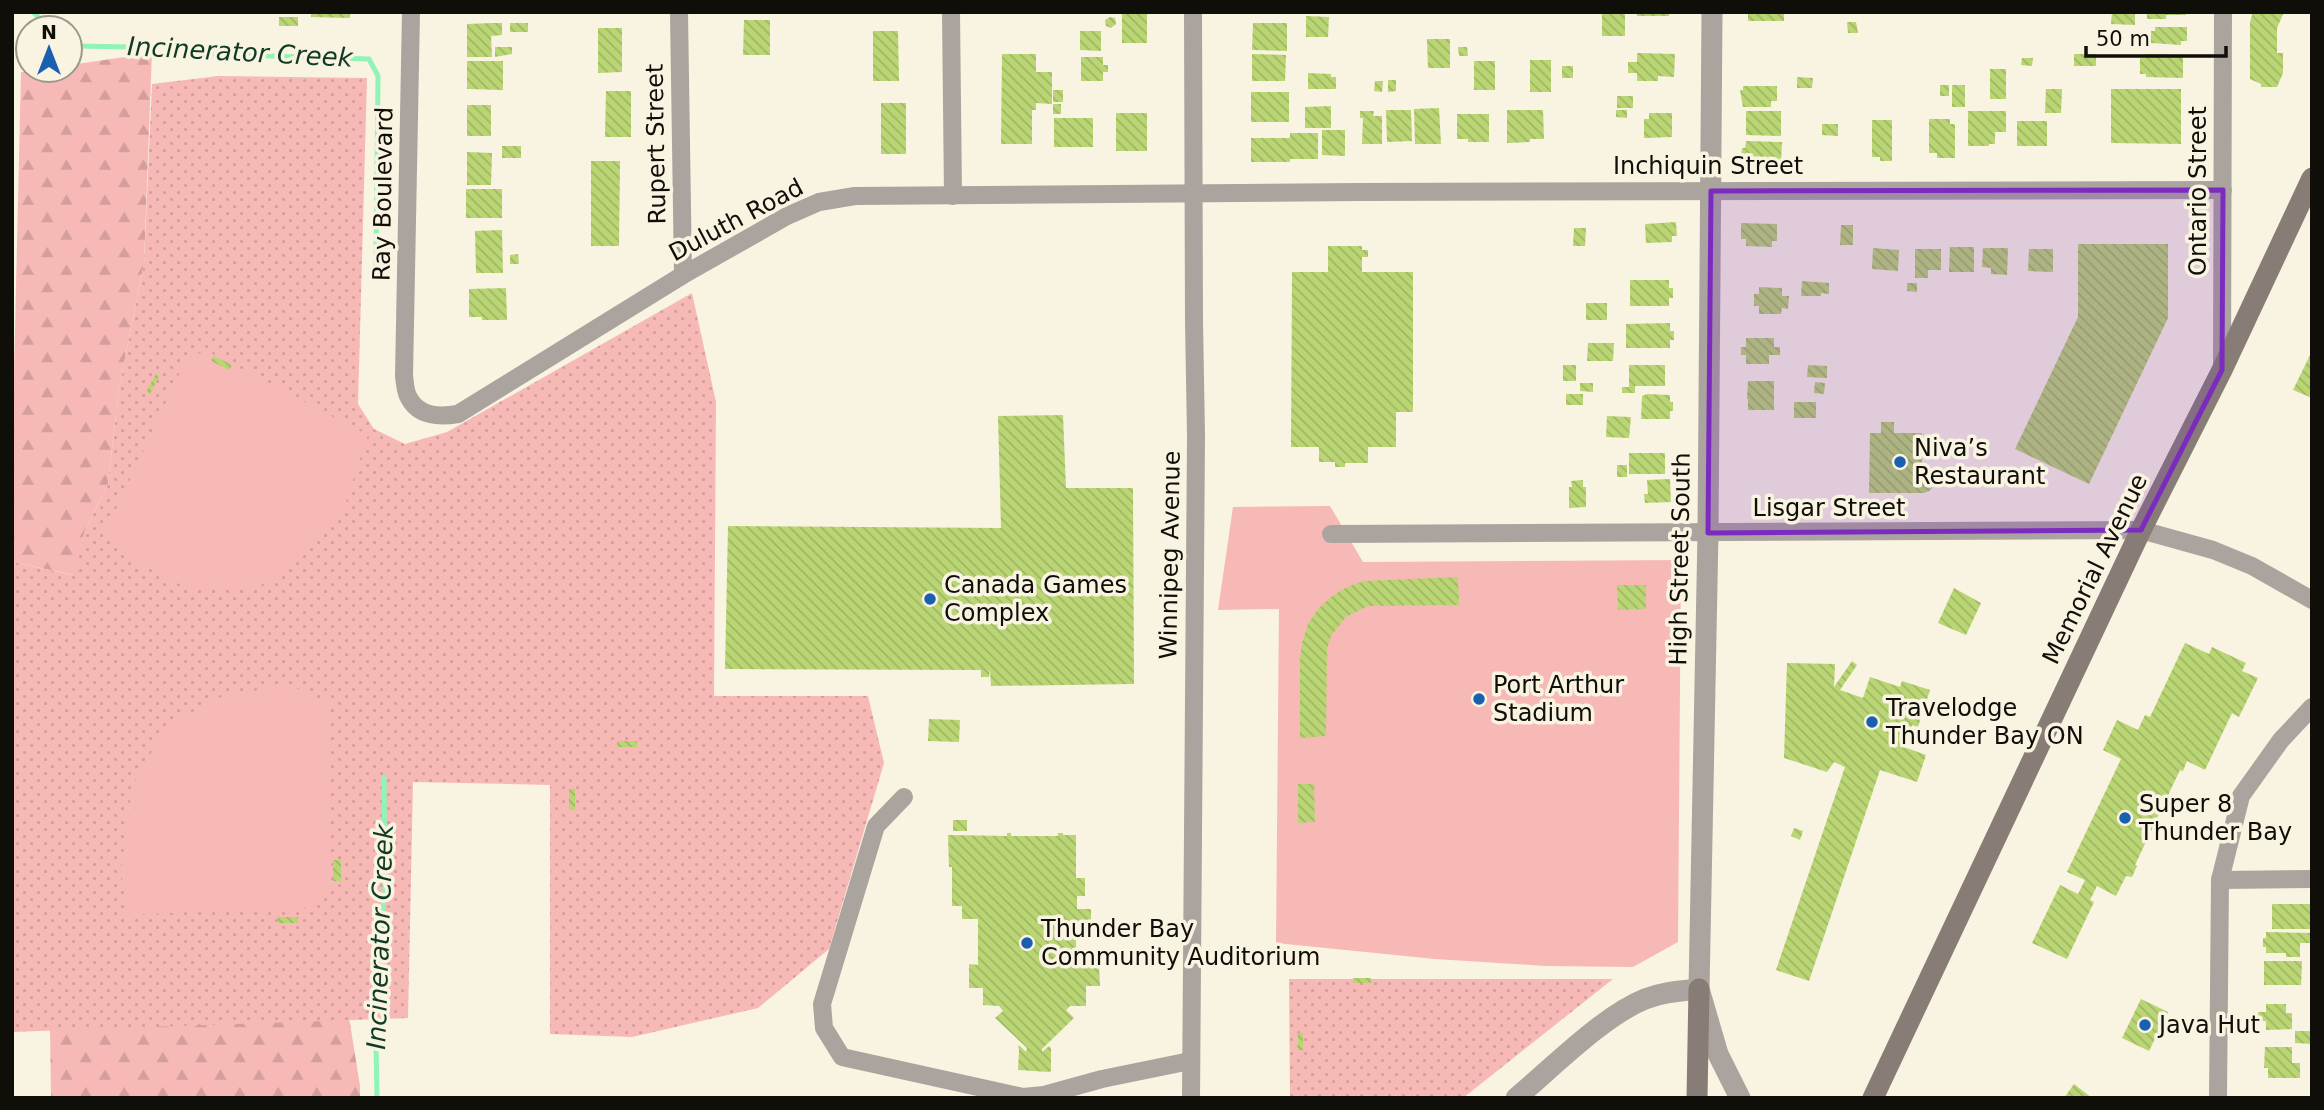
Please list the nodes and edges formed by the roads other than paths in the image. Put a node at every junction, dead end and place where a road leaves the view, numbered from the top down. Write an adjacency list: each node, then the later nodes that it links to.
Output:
1 (411, 12): 14 (street, Ray Boulevard)
2 (679, 12): 12 (street, Rupert Street)
3 (951, 12): 11 (street)
4 (1193, 12): 10 (street, Winnipeg Avenue)
5 (1712, 12): 9 (street, High Street South)
6 (2223, 12): 8 (street, Ontario Street)
7 (2312, 178): 13 (main road, Memorial Avenue)
8 (2223, 190): 9 (street, Inchiquin Street); 13 (street, Ontario Street)
9 (1711, 191): 10 (street, Inchiquin Street); 16 (street, High Street South)
10 (1194, 194): 11 (street, Duluth Road); 24 (street, Winnipeg Avenue)
11 (953, 196): 12 (street, Duluth Road)
12 (683, 275): 14 (street, Duluth Road)
13 (2222, 370): 15 (main road, Memorial Avenue)
14 (404, 376)
15 (2141, 530): 16 (street, Lisgar Street); 18 (street, Lisgar Street); 29 (main road, Memorial Avenue)
16 (1707, 533): 17 (street, Lisgar Street); 23 (street, High Street South)
17 (1331, 534)
18 (2312, 600)
19 (2312, 707): 22 (street)
20 (904, 797): 24 (street)
21 (2312, 879): 22 (street)
22 (2220, 880): 30 (street)
23 (1699, 989): 26 (street); 27 (main road); 28 (street, High Street South)
24 (1191, 1061): 25 (street, Winnipeg Avenue)
25 (1191, 1098)
26 (1516, 1098)
27 (1696, 1098)
28 (1740, 1098)
29 (1873, 1098)
30 (2218, 1098)

